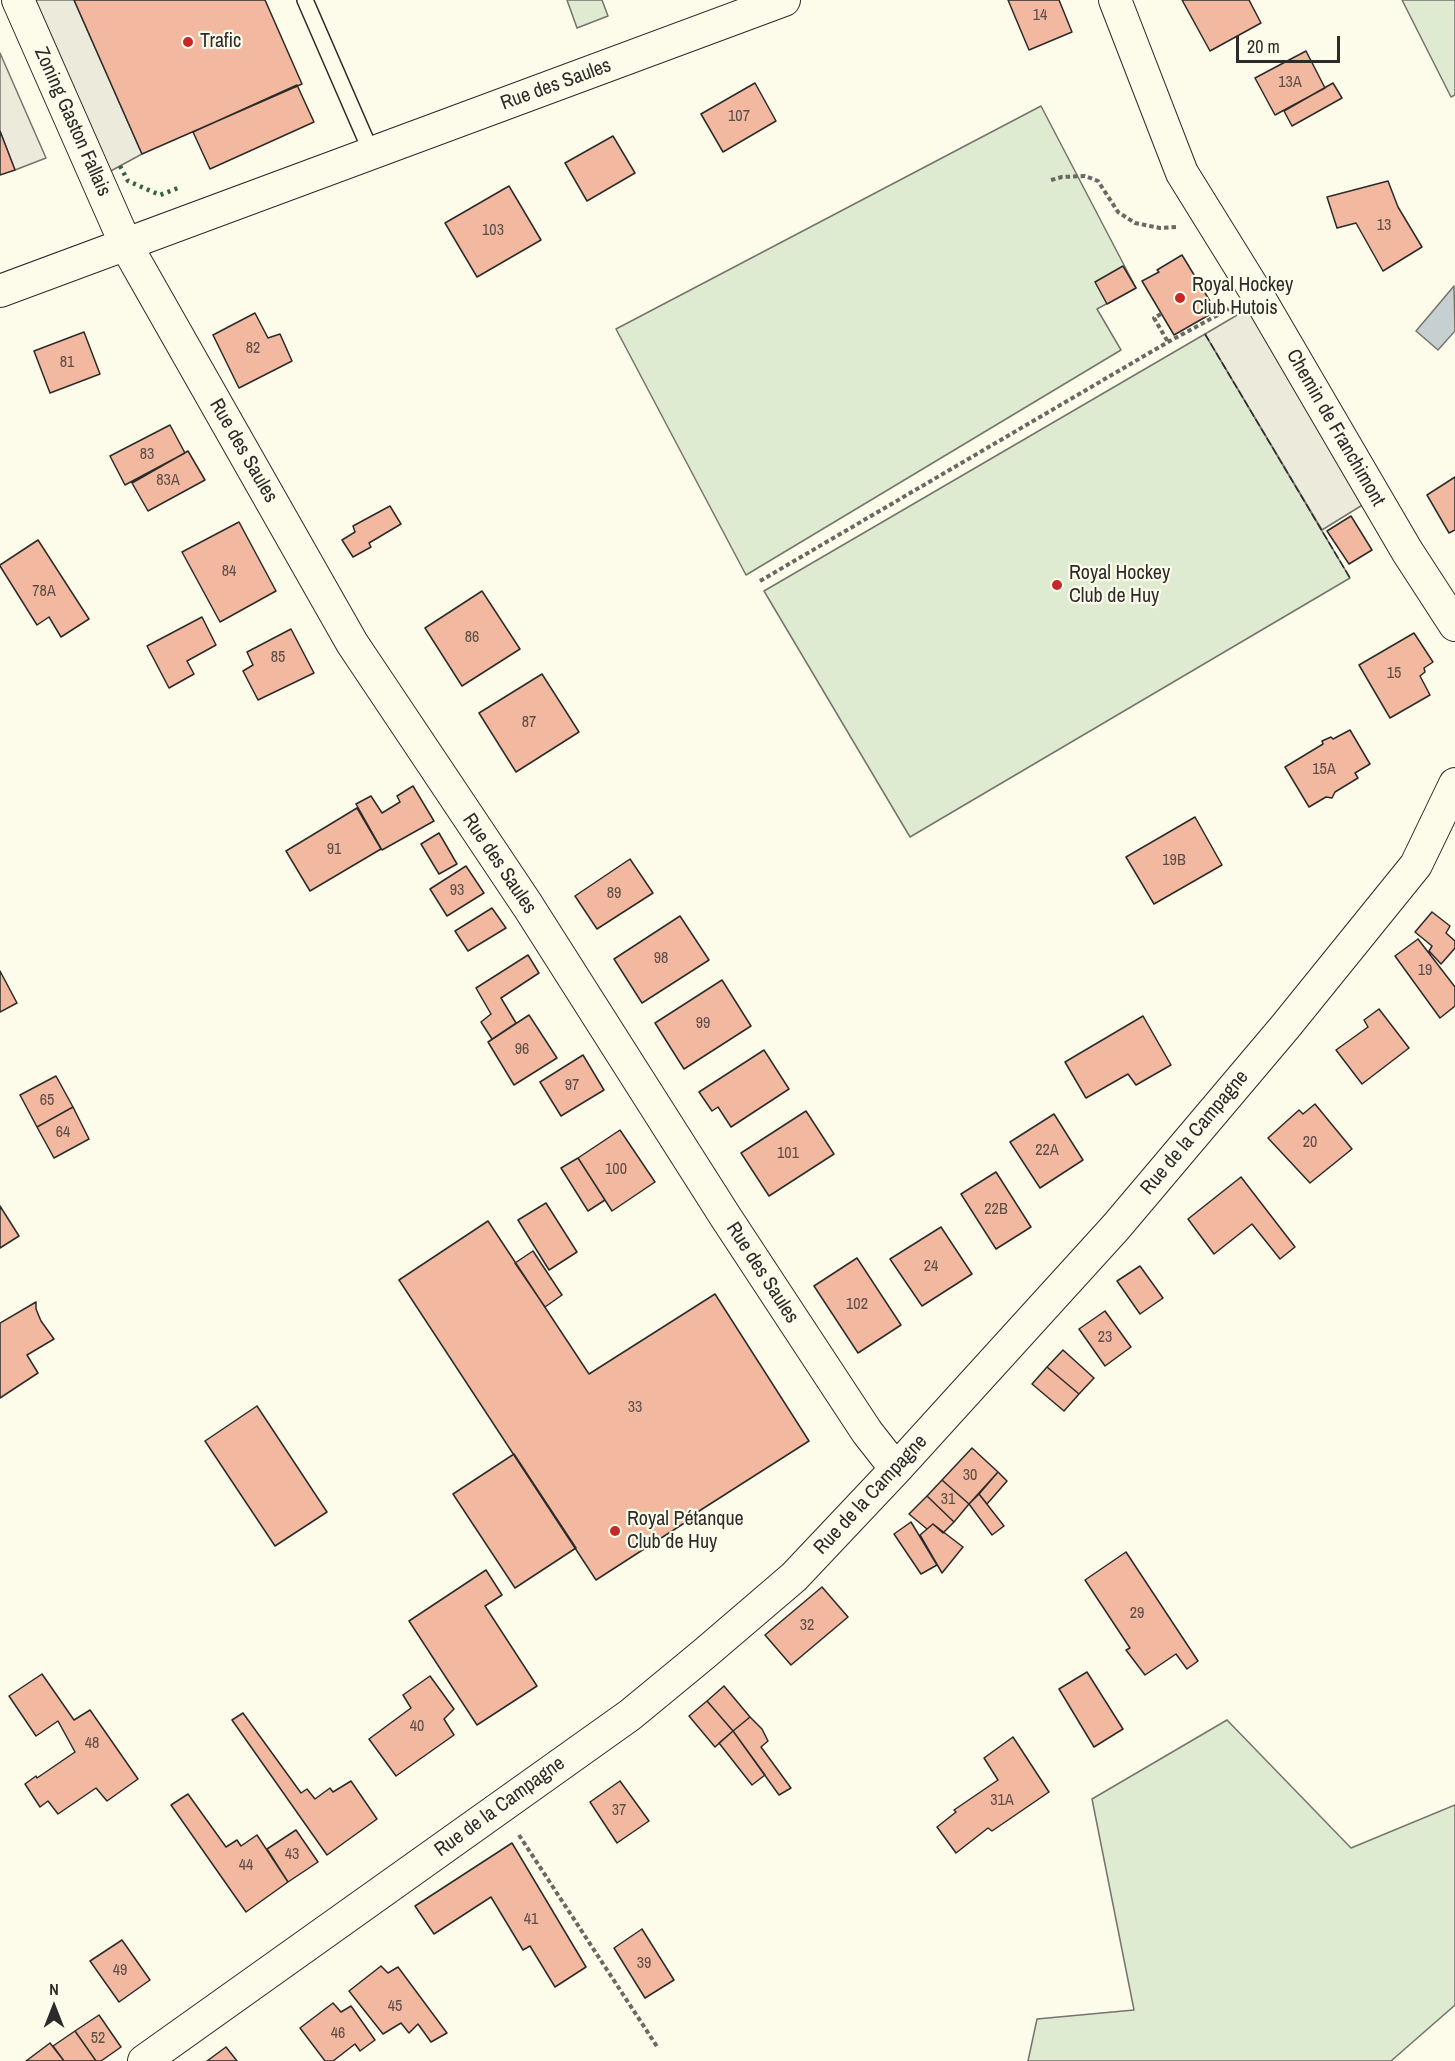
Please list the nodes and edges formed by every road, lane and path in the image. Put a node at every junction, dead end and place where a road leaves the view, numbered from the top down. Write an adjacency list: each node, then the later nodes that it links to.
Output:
1 (18, 0): 8 (street, Zoning Gaston Fallais)
2 (305, 0): 5 (lane)
3 (784, 0): 5 (street, Rue des Saules)
4 (1115, 0): 7 (street, Chemin de Franchimont)
5 (372, 154): 8 (street, Rue des Saules)
6 (1051, 180): 7 (path)
7 (1207, 213): 10 (street, Chemin de Franchimont)
8 (126, 245): 9 (street, Rue des Saules); 16 (street, Rue des Saules)
9 (0, 291)
10 (1257, 294): 12 (path); 14 (street, Chemin de Franchimont)
11 (1161, 314): 12 (path)
12 (1168, 342): 13 (path)
13 (760, 581)
14 (1455, 625)
15 (1455, 784): 16 (street, Rue de la Campagne)
16 (896, 1469): 17 (street, Rue de la Campagne)
17 (500, 1807): 18 (path); 19 (street, Rue de la Campagne)
18 (658, 2048)
19 (144, 2061)

